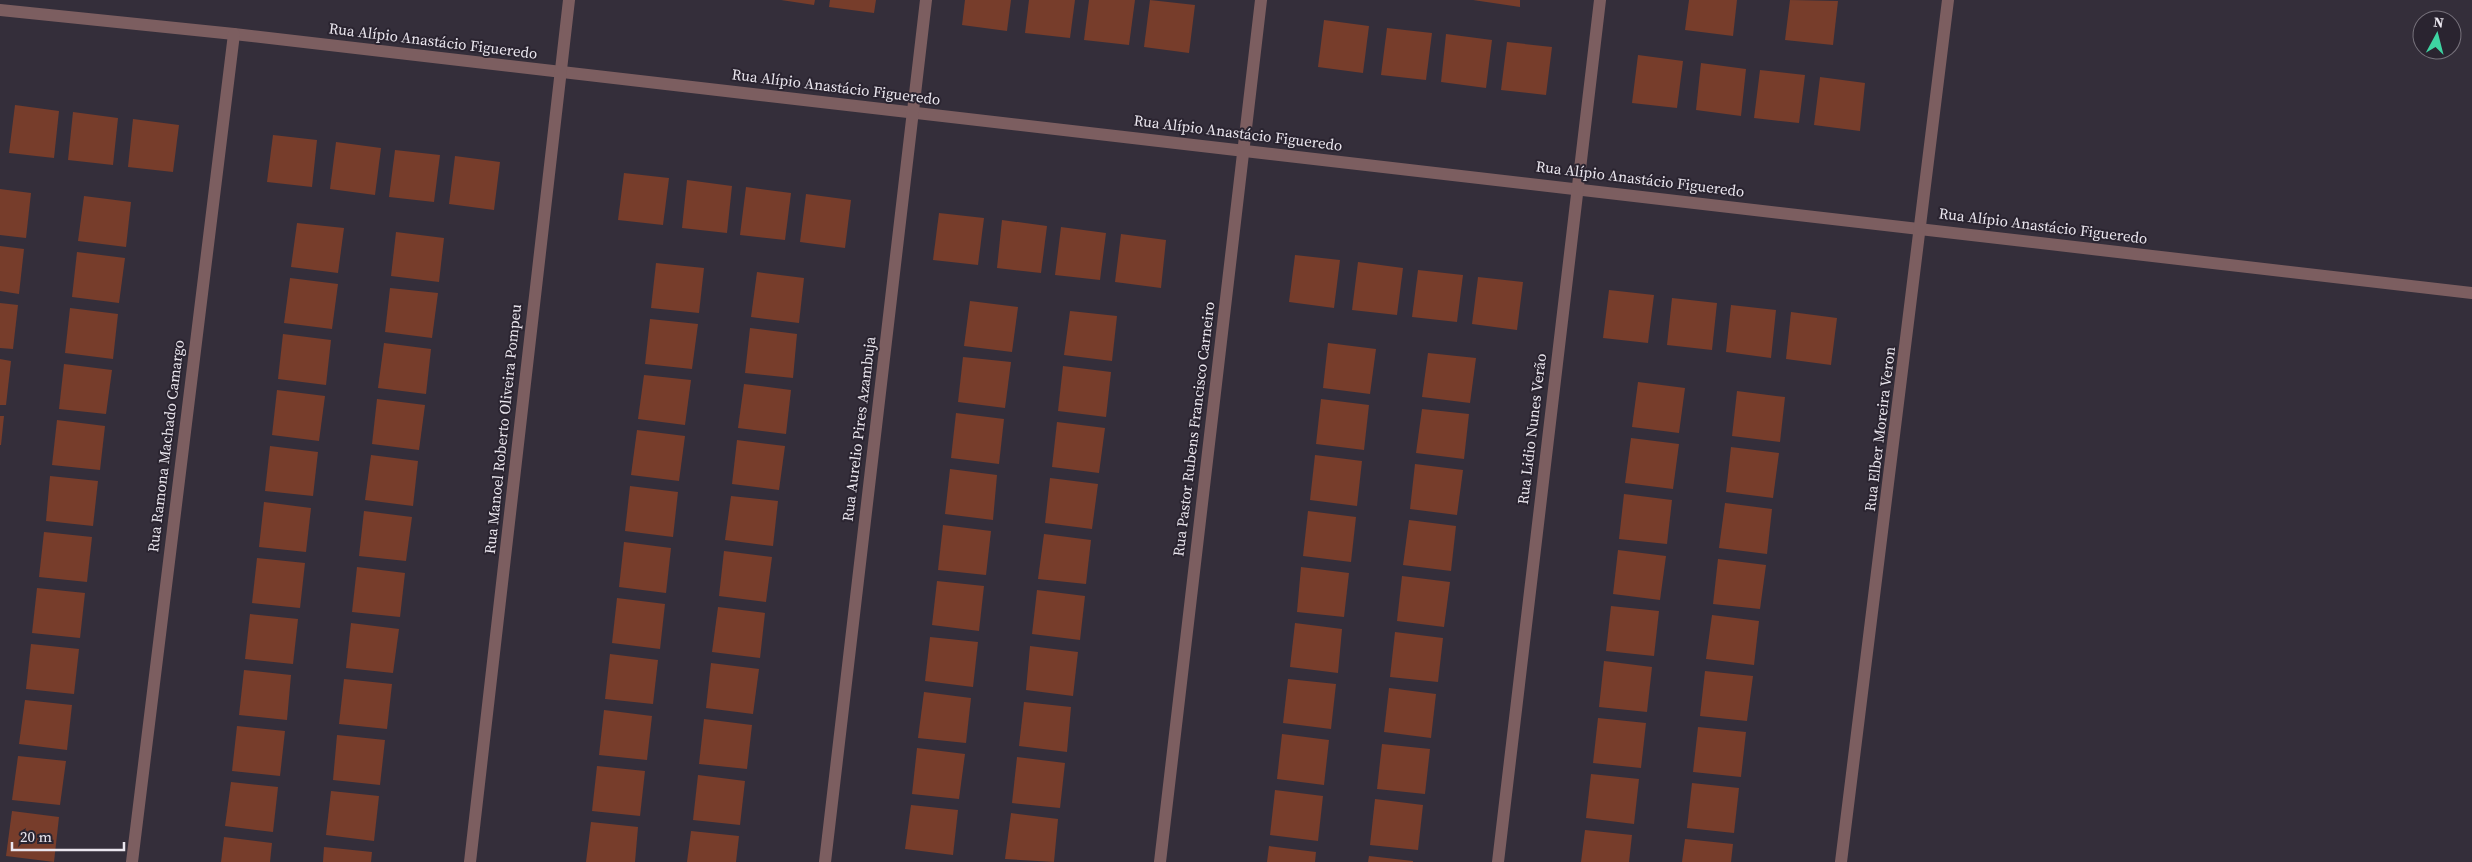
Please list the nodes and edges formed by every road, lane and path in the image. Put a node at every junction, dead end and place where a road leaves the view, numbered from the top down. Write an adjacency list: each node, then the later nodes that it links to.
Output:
1 (569, 0): 8 (street, Rua Manoel Roberto Oliveira Pompeu)
2 (926, 0): 9 (street, Rua Aurelio Pires Azambuja)
3 (1261, 0): 10 (street, Rua Pastor Rubens Francisco Carneiro)
4 (1600, 0): 11 (street, Rua Lidio Nunes Verão)
5 (1948, 0): 12 (street, Rua Elber Moreira Veron)
6 (0, 10): 7 (street, Rua Alípio Anastácio Figueredo)
7 (234, 34): 8 (street, Rua Alípio Anastácio Figueredo); 14 (street, Rua Ramona Machado Camargo)
8 (560, 72): 9 (street, Rua Alípio Anastácio Figueredo); 15 (street, Rua Manoel Roberto Oliveira Pompeu)
9 (912, 112): 10 (street, Rua Alípio Anastácio Figueredo); 16 (street, Rua Aurelio Pires Azambuja)
10 (1244, 150): 11 (street, Rua Alípio Anastácio Figueredo); 17 (street, Rua Pastor Rubens Francisco Carneiro)
11 (1577, 188): 12 (street, Rua Alípio Anastácio Figueredo); 18 (street, Rua Lidio Nunes Verão)
12 (1921, 228): 13 (street, Rua Alípio Anastácio Figueredo); 19 (street, Rua Elber Moreira Veron)
13 (2472, 293)
14 (132, 862)
15 (470, 862)
16 (825, 862)
17 (1160, 862)
18 (1498, 862)
19 (1841, 862)

